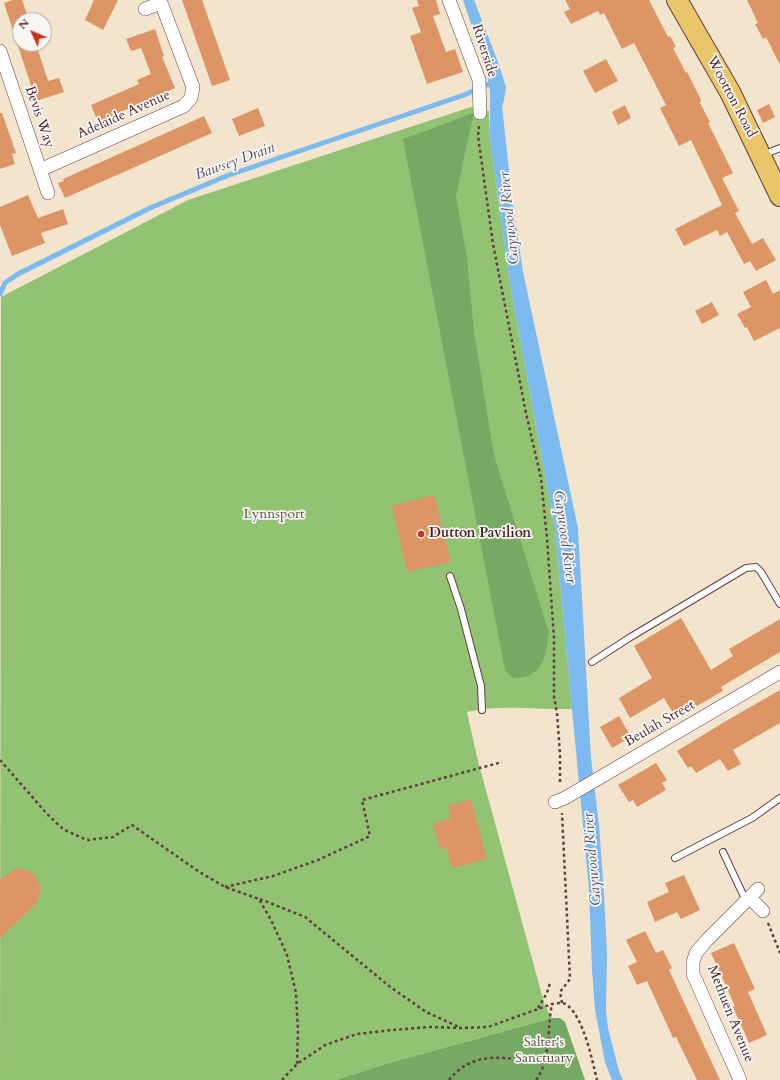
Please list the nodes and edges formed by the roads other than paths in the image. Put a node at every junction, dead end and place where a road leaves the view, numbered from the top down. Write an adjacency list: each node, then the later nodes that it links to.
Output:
1 (449, 0): 6 (street, Riverside)
2 (677, 0): 8 (main road, Wootton Road)
3 (161, 1): 4 (street, Adelaide Avenue); 9 (street, Adelaide Avenue)
4 (145, 9)
5 (0, 51): 9 (street, Bevis Way)
6 (480, 110)
7 (780, 148): 8 (lane)
8 (762, 156): 11 (main road, Wootton Road)
9 (40, 170): 10 (street, Bevis Way)
10 (48, 193)
11 (780, 196)
12 (450, 576): 16 (lane)
13 (780, 604): 14 (lane)
14 (592, 662)
15 (780, 672): 18 (street, Beulah Street)
16 (482, 710)
17 (780, 798): 20 (lane)
18 (560, 800)
19 (723, 852): 21 (lane)
20 (675, 858)
21 (751, 896): 22 (street); 23 (street, Methuen Avenue)
22 (763, 911)
23 (740, 1080)

